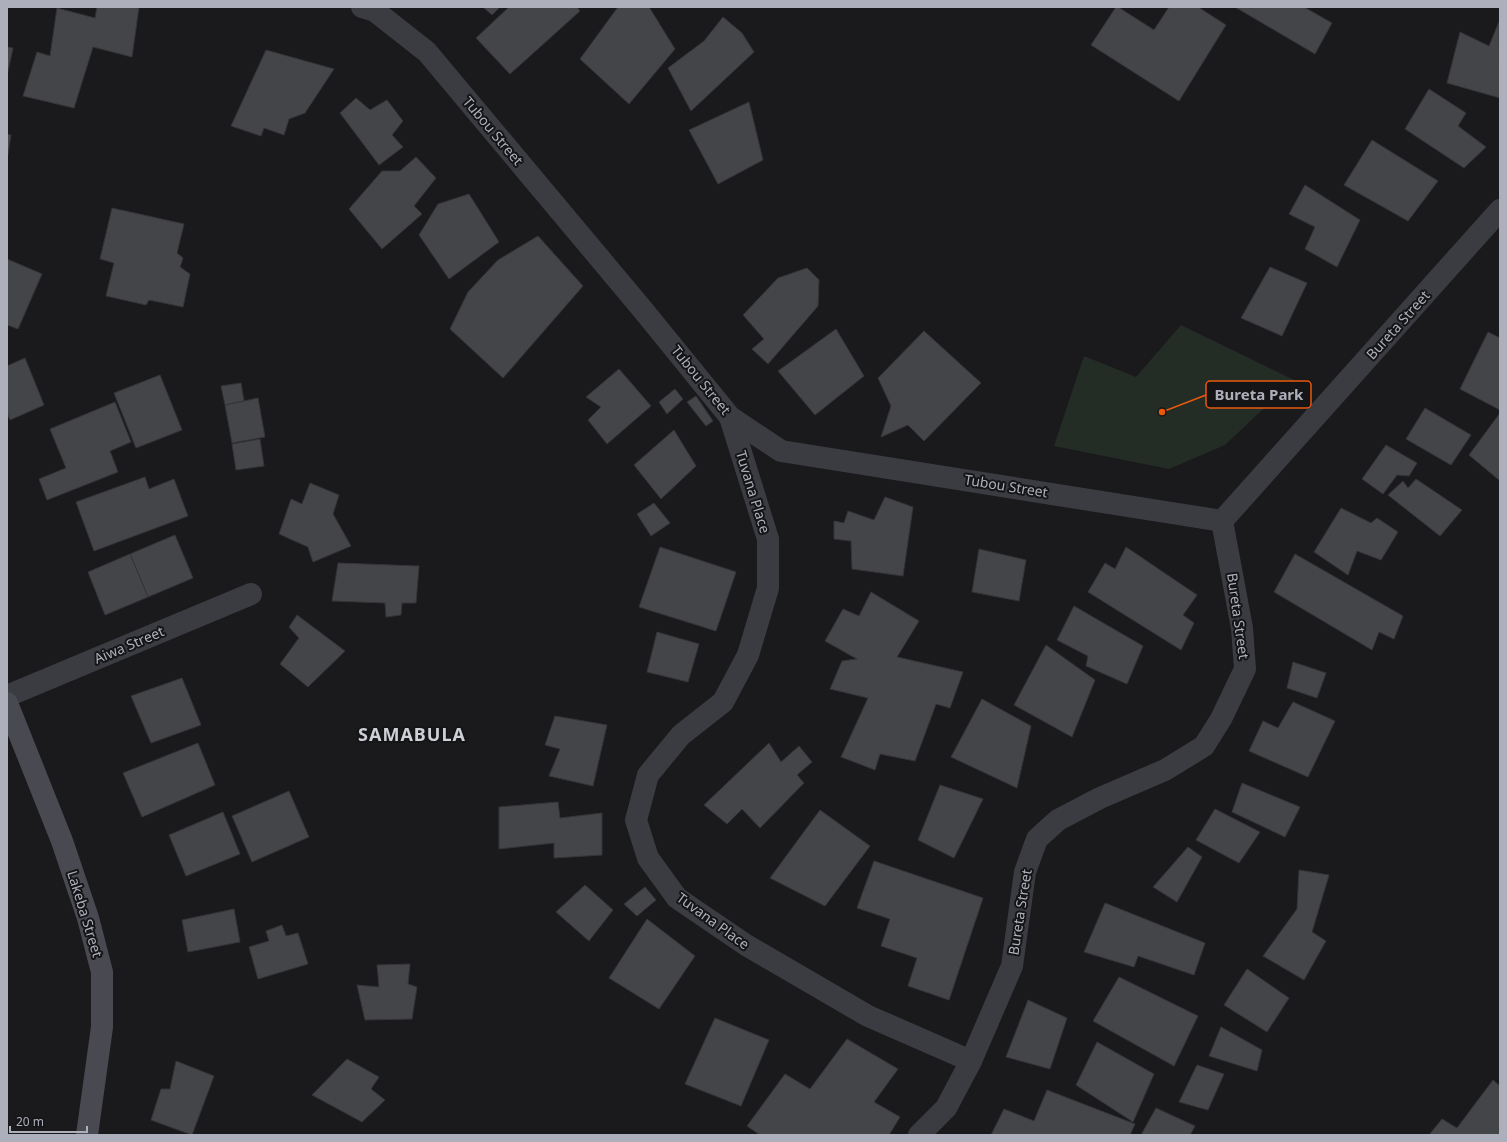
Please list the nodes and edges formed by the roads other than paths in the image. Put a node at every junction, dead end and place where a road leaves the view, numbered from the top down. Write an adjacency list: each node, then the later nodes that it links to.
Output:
1 (362, 7): 3 (street, Tubou Street)
2 (1500, 210): 4 (street, Bureta Street)
3 (730, 417): 4 (street, Tubou Street); 8 (street, Tuvana Place)
4 (1222, 521): 8 (street, Bureta Street)
5 (251, 594): 6 (street, Aiwa Street)
6 (7, 696)
7 (7, 703): 9 (main road, Lakeba Street)
8 (971, 1060): 10 (street, Bureta Street)
9 (87, 1135)
10 (919, 1135)

